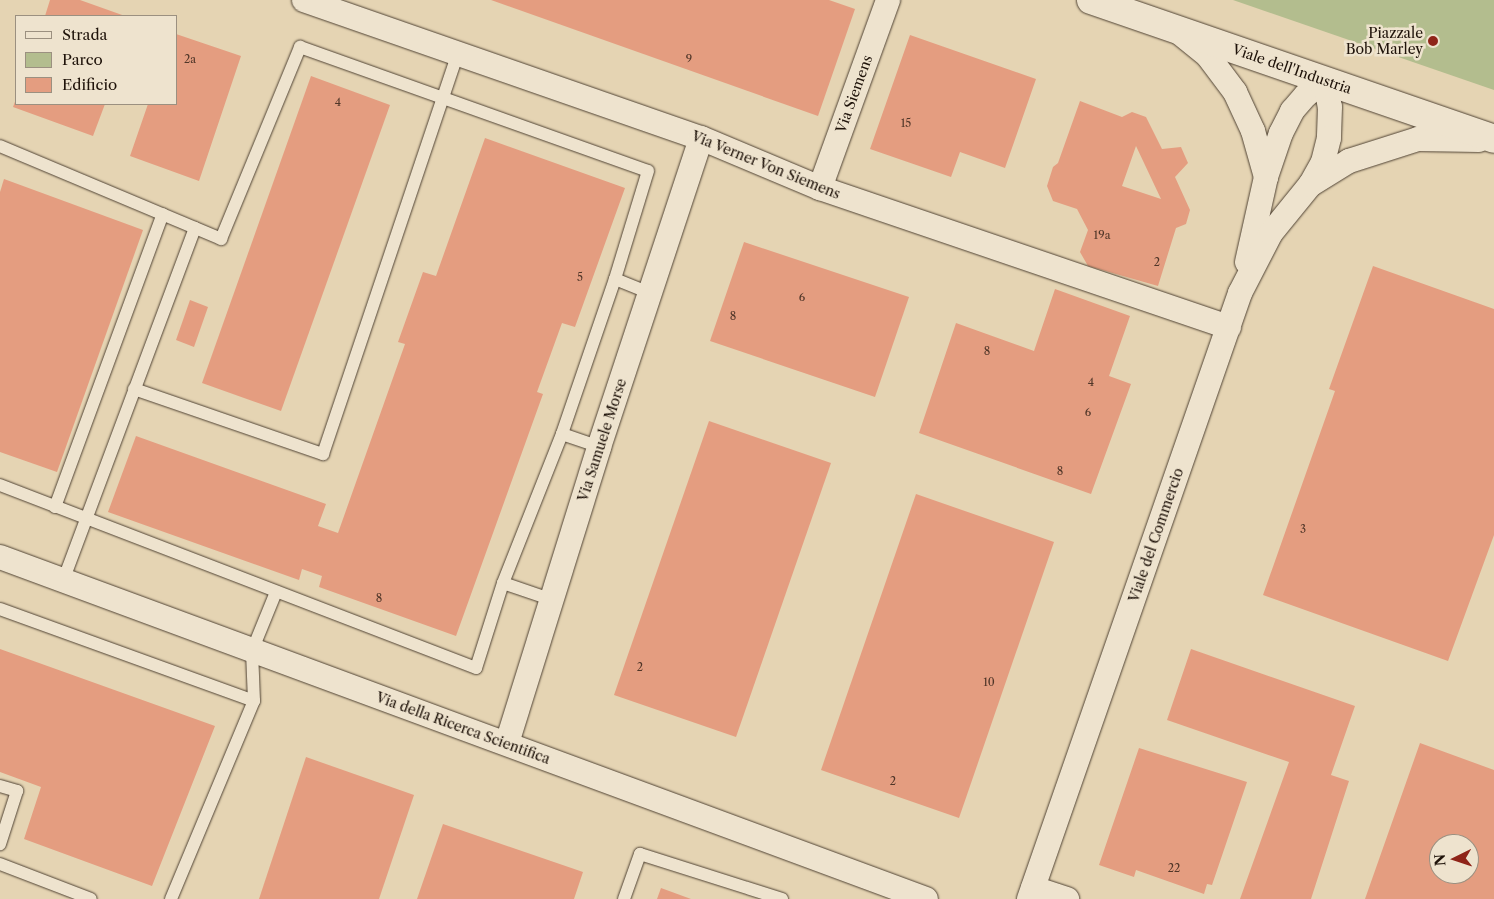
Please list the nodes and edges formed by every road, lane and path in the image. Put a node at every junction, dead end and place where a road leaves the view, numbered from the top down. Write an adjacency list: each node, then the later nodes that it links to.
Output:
1 (304, 0): 6 (street, Via Verner Von Siemens)
2 (888, 0): 14 (street, Via Siemens)
3 (1091, 0): 4 (street, Viale dell'Industria)
4 (1125, 6): 5 (street, Viale dell'Industria)
5 (1176, 30): 7 (street, Viale dell'Industria); 12 (street)
6 (458, 53): 8 (lane); 9 (street, Via Verner Von Siemens)
7 (1326, 80): 10 (street, Viale dell'Industria); 12 (street); 13 (street)
8 (443, 98): 16 (lane); 17 (lane); 21 (lane)
9 (701, 138): 14 (street, Via Verner Von Siemens); 19 (street, Via Samuele Morse)
10 (1494, 141): 13 (street)
11 (0, 146): 15 (lane)
12 (1266, 177): 18 (street)
13 (1310, 185): 18 (street, Viale del Commercio)
14 (820, 188): 20 (street, Via Verner Von Siemens)
15 (163, 214): 16 (lane); 25 (lane)
16 (195, 228): 21 (lane)
17 (616, 279): 19 (lane); 22 (lane)
18 (1240, 292): 20 (street, Viale del Commercio)
19 (650, 293): 23 (street, Via Samuele Morse)
20 (1229, 327): 39 (street, Viale del Commercio)
21 (134, 389): 26 (lane)
22 (562, 434): 23 (lane); 29 (lane)
23 (599, 447): 31 (street, Via Samuele Morse)
24 (0, 486): 25 (lane)
25 (55, 507): 26 (lane)
26 (85, 518): 28 (lane); 30 (lane)
27 (0, 557): 28 (street, Via della Ricerca Scientifica)
28 (63, 581): 33 (street, Via della Ricerca Scientifica)
29 (503, 583): 30 (lane); 31 (lane)
30 (276, 592): 33 (lane)
31 (553, 600): 35 (street, Via Samuele Morse)
32 (0, 609): 34 (lane)
33 (252, 651): 34 (lane); 35 (street, Via della Ricerca Scientifica)
34 (254, 701): 41 (lane)
35 (507, 743): 44 (street, Via della Ricerca Scientifica)
36 (0, 786): 37 (lane)
37 (0, 844)
38 (0, 864): 40 (lane)
39 (1031, 893): 45 (street)
40 (91, 899)
41 (171, 899)
42 (624, 899): 43 (lane)
43 (782, 899)
44 (926, 899)
45 (1067, 899)

